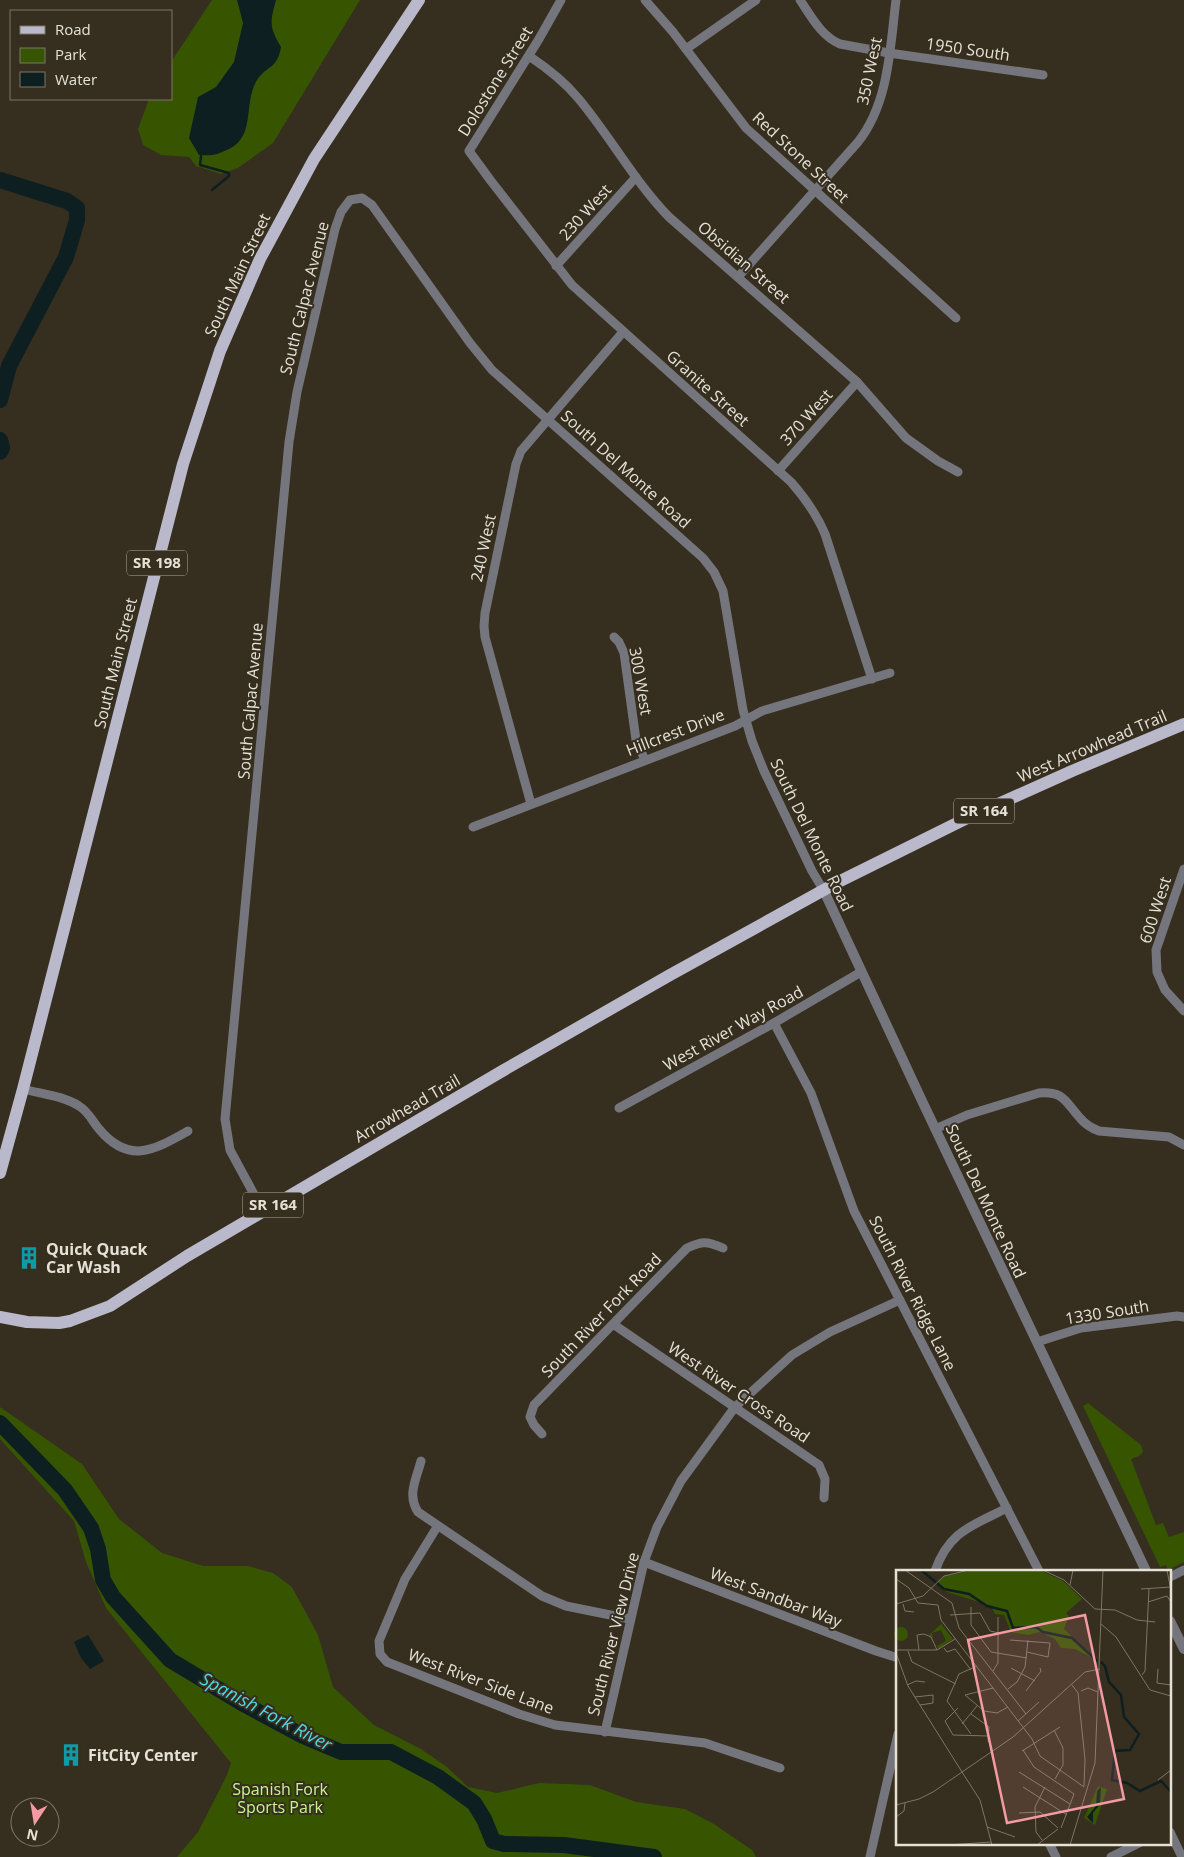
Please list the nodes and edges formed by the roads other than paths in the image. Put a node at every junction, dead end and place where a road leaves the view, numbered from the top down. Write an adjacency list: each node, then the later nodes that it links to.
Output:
1 (419, 0): 37 (main road, South Main Street / SR 198)
2 (561, 0): 9 (street, Dolostone Street)
3 (645, 0): 7 (street, Red Stone Street)
4 (756, 0): 7 (street)
5 (800, 0): 8 (street, 1950 South)
6 (896, 0): 8 (street, 350 West)
7 (686, 49): 13 (street, Red Stone Street)
8 (889, 53): 10 (street, 1950 South); 13 (street, 350 West)
9 (529, 56): 11 (street, Dolostone Street); 12 (street, Obsidian Street)
10 (1043, 75)
11 (469, 151): 15 (street, Granite Street)
12 (636, 177): 15 (street, 230 West); 16 (street, Obsidian Street)
13 (815, 191): 16 (street, 350 West); 17 (street, Red Stone Street)
14 (357, 198): 20 (street, South Del Monte Road); 43 (street, South Calpac Avenue)
15 (556, 266): 18 (street, Granite Street)
16 (738, 278): 19 (street, Obsidian Street)
17 (956, 318)
18 (624, 332): 20 (street, 240 West); 21 (street, Granite Street)
19 (856, 382): 21 (street, 370 West); 22 (street, Obsidian Street)
20 (547, 419): 26 (street, South Del Monte Road); 29 (street, 240 West)
21 (778, 471): 25 (street, Granite Street)
22 (958, 472)
23 (614, 637): 28 (street, 300 West)
24 (890, 673): 25 (street, Hillcrest Drive)
25 (872, 678): 26 (street, Hillcrest Drive)
26 (745, 719): 28 (street, Hillcrest Drive); 33 (street, South Del Monte Road)
27 (1184, 724): 33 (main road, West Arrowhead Trail / SR 164)
28 (644, 760): 29 (street, Hillcrest Drive)
29 (531, 804): 30 (street, Hillcrest Drive)
30 (473, 827)
31 (1184, 869): 32 (street, 600 West)
32 (1181, 885): 35 (street, 600 West)
33 (824, 891): 34 (street, South Del Monte Road); 43 (main road, Arrowhead Trail / SR 164)
34 (861, 972): 36 (street, West River Way Road); 39 (street, South Del Monte Road)
35 (1184, 1011)
36 (774, 1024): 38 (street, West River Way Road); 45 (street, South River Ridge Lane)
37 (23, 1090): 40 (street); 42 (main road, South Main Street / SR 198)
38 (619, 1108)
39 (935, 1129): 41 (street); 49 (street, South Del Monte Road)
40 (188, 1131)
41 (1184, 1145)
42 (0, 1173)
43 (263, 1211): 46 (main road, Arrowhead Trail / SR 164)
44 (723, 1248): 48 (street, South River Fork Road)
45 (900, 1300): 50 (street, South River View Drive); 54 (street, South River Ridge Lane)
46 (0, 1317)
47 (1184, 1317): 49 (street, 1330 South)
48 (613, 1324): 50 (street, West River Cross Road); 51 (street, South River Fork Road)
49 (1037, 1342): 59 (street, South Del Monte Road)
50 (735, 1407): 53 (street, West River Cross Road); 56 (street, South River View Drive)
51 (542, 1434)
52 (422, 1461): 55 (street)
53 (824, 1498)
54 (1007, 1508): 57 (street); 58 (street, South River Ridge Lane)
55 (437, 1527): 62 (street); 66 (street, West River Side Lane)
56 (644, 1562): 62 (street, South River View Drive); 65 (street, West Sandbar Way)
57 (935, 1570)
58 (1038, 1570)
59 (1146, 1570)
60 (1184, 1570): 61 (street)
61 (1172, 1576)
62 (630, 1619): 66 (street, South River View Drive)
63 (1172, 1625): 64 (street)
64 (1184, 1649)
65 (896, 1657)
66 (605, 1732): 68 (street, West River Side Lane)
67 (896, 1743): 72 (street)
68 (780, 1768)
69 (1172, 1836): 75 (street)
70 (1050, 1844): 73 (street)
71 (1137, 1844): 74 (street)
72 (870, 1857)
73 (1056, 1857)
74 (1111, 1857)
75 (1182, 1857)

